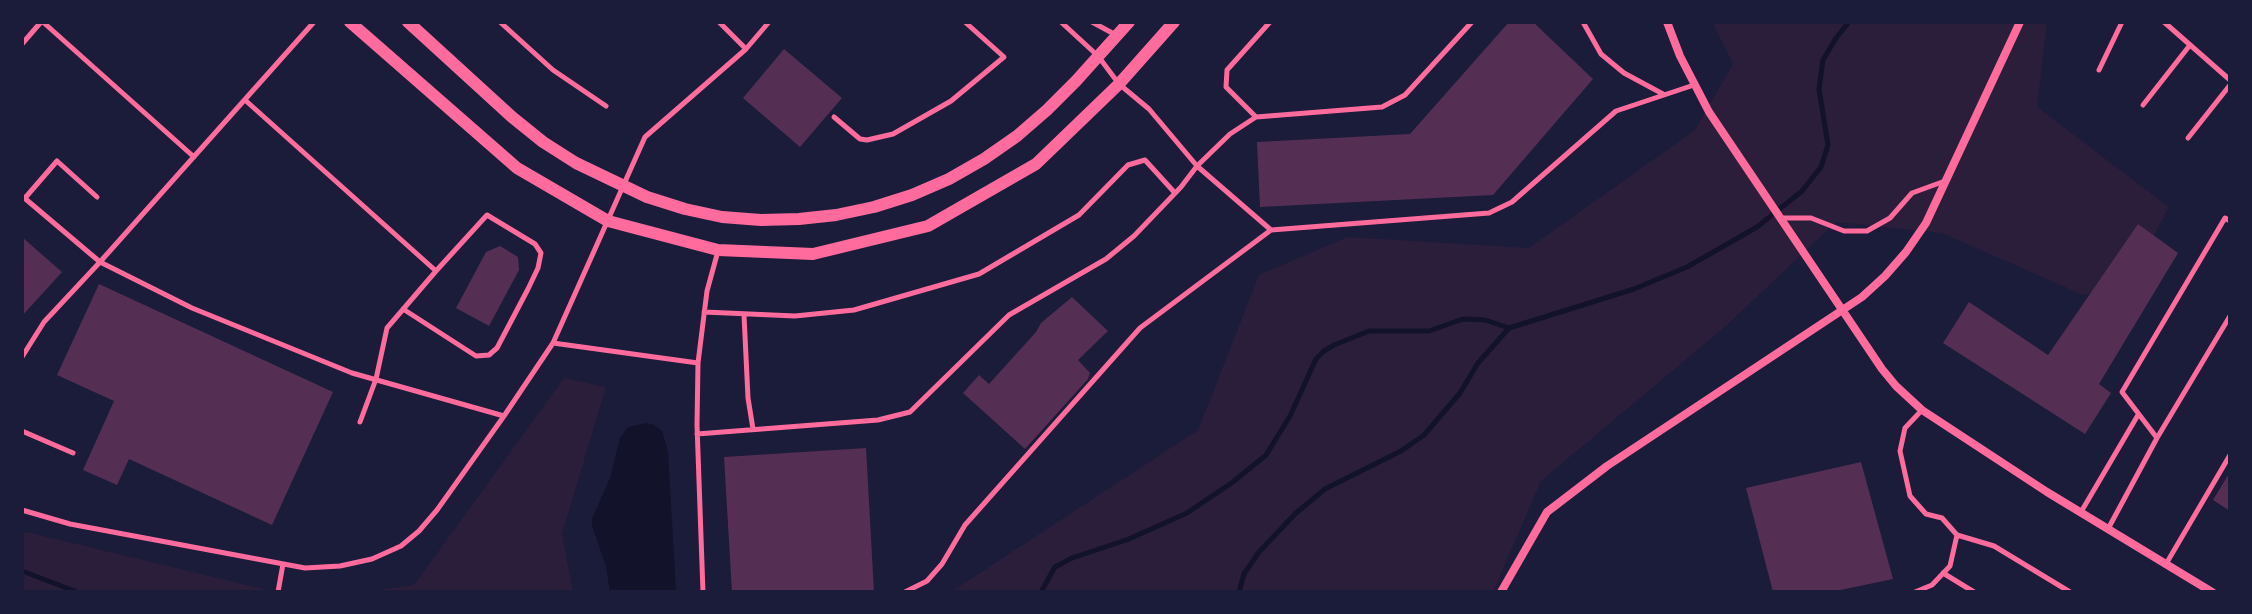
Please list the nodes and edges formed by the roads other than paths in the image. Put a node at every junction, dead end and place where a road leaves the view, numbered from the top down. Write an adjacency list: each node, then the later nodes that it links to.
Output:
1 (42, 22): 21 (lane); 36 (lane)
2 (314, 22): 30 (lane)
3 (350, 22): 44 (street)
4 (408, 22): 39 (street)
5 (500, 22): 32 (lane)
6 (719, 22): 23 (lane)
7 (769, 22): 23 (lane)
8 (965, 22): 33 (lane)
9 (1061, 22): 24 (lane)
10 (1092, 22): 20 (lane)
11 (1129, 22): 20 (street)
12 (1174, 22): 27 (street)
13 (1270, 22): 34 (lane)
14 (1472, 22): 34 (lane)
15 (1583, 22): 29 (lane)
16 (1667, 22): 28 (street)
17 (2020, 22): 38 (street)
18 (2122, 22): 25 (lane)
19 (2164, 22): 22 (lane)
20 (1117, 35): 24 (street)
21 (22, 44)
22 (2190, 45): 26 (lane); 31 (lane)
23 (746, 49): 39 (lane)
24 (1098, 56): 27 (lane); 39 (street)
25 (2099, 70)
26 (2230, 82): 35 (lane)
27 (1119, 84): 37 (lane); 47 (street)
28 (1694, 85): 29 (lane); 43 (street)
29 (1664, 95): 46 (lane)
30 (245, 100): 36 (lane); 49 (lane)
31 (2143, 105)
32 (606, 106)
33 (834, 117)
34 (1256, 117): 37 (lane)
35 (2188, 138)
36 (194, 157): 48 (lane)
37 (1197, 166): 40 (lane); 46 (lane)
38 (1946, 181): 43 (lane); 51 (street)
39 (624, 187): 44 (lane)
40 (1175, 193): 53 (lane); 63 (lane)
41 (23, 197): 42 (lane); 48 (lane)
42 (97, 197)
43 (1780, 218): 51 (street)
44 (608, 221): 47 (street); 55 (lane)
45 (2230, 221): 60 (lane)
46 (1271, 230): 78 (lane)
47 (718, 250): 52 (lane)
48 (100, 262): 56 (lane); 58 (lane)
49 (436, 271): 50 (lane); 50 (lane)
50 (403, 309): 58 (lane)
51 (1842, 310): 59 (street); 79 (street)
52 (704, 312): 53 (lane); 57 (lane)
53 (744, 315): 63 (lane)
54 (2230, 316): 66 (lane)
55 (553, 343): 57 (lane); 61 (lane)
56 (22, 357)
57 (698, 363): 65 (lane)
58 (376, 379): 61 (lane); 62 (lane)
59 (1922, 410): 70 (street); 72 (lane)
60 (2138, 415): 66 (lane); 70 (lane)
61 (504, 416): 73 (lane)
62 (360, 422)
63 (753, 429): 65 (lane)
64 (22, 431): 67 (lane)
65 (697, 434): 77 (lane)
66 (2157, 438): 71 (lane)
67 (73, 453)
68 (2230, 455): 74 (lane)
69 (22, 510): 73 (lane)
70 (2081, 512): 71 (street)
71 (2108, 529): 74 (street)
72 (1957, 535): 75 (lane); 82 (lane)
73 (283, 564): 76 (lane)
74 (2166, 564): 83 (street)
75 (1943, 573): 80 (lane); 81 (lane)
76 (278, 592)
77 (703, 592)
78 (905, 592)
79 (1501, 592)
80 (1915, 592)
81 (1974, 592)
82 (2070, 592)
83 (2212, 592)

